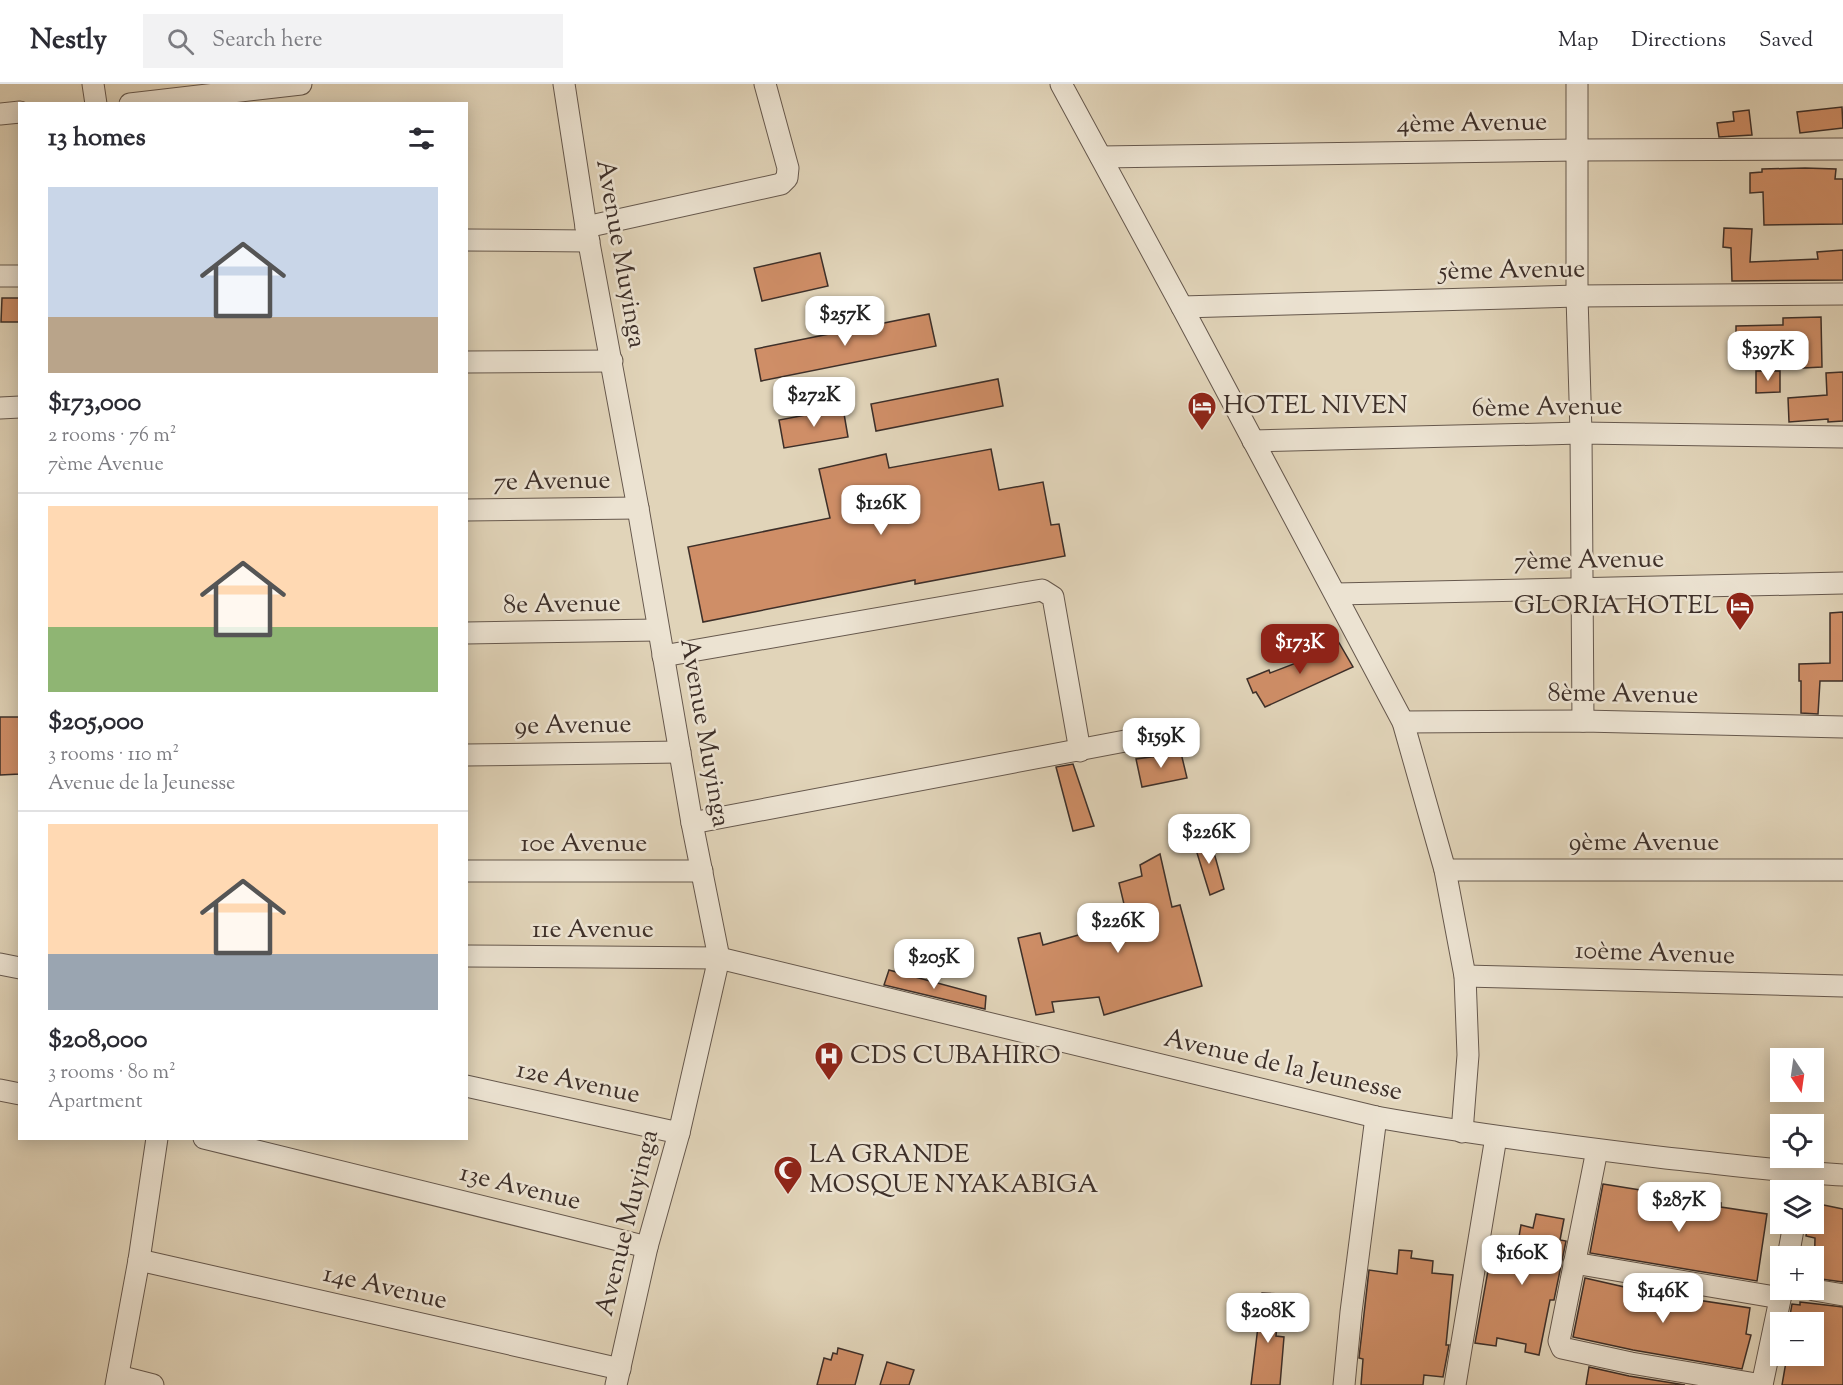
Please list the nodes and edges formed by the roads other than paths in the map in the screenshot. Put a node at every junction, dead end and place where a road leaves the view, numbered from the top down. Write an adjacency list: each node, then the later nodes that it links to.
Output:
1 (93, 84): 7 (street)
2 (301, 84): 8 (street)
3 (564, 84): 14 (street, Avenue Muyinga)
4 (765, 84): 14 (street)
5 (1061, 84): 13 (street)
6 (1577, 84): 12 (street)
7 (96, 102)
8 (147, 102)
9 (18, 112): 10 (street)
10 (0, 114)
11 (1843, 149): 12 (street, 4ème Avenue)
12 (1576, 150): 13 (street, 4ème Avenue); 19 (street)
13 (1101, 156): 20 (street)
14 (587, 234): 15 (street); 21 (street, Avenue Muyinga)
15 (468, 240)
16 (0, 276): 17 (street)
17 (18, 276)
18 (1843, 294): 19 (street, 5ème Avenue)
19 (1577, 296): 20 (street, 5ème Avenue); 25 (street)
20 (1182, 307): 27 (street)
21 (612, 361): 22 (street); 28 (street, Avenue Muyinga)
22 (468, 362)
23 (0, 408): 24 (street)
24 (18, 408)
25 (1581, 433): 26 (street, 6ème Avenue); 27 (street, 6ème Avenue); 31 (street)
26 (1843, 437)
27 (1253, 441): 32 (street)
28 (638, 508): 29 (street, 7e Avenue); 33 (street, Avenue Muyinga)
29 (468, 510)
30 (1843, 583): 31 (street, 7ème Avenue)
31 (1582, 589): 32 (street, 7ème Avenue); 36 (street)
32 (1336, 594): 37 (street)
33 (658, 630): 34 (street, 8e Avenue); 35 (street, Avenue Muyinga)
34 (468, 633)
35 (663, 656): 40 (street); 41 (street, Avenue Muyinga)
36 (1583, 721): 37 (street, 8ème Avenue); 38 (street, 8ème Avenue)
37 (1403, 722): 44 (street)
38 (1843, 727)
39 (1162, 734): 40 (street)
40 (1080, 751): 43 (street)
41 (680, 752): 42 (street, 9e Avenue); 43 (street, Avenue Muyinga)
42 (468, 756)
43 (692, 823): 47 (street, Avenue Muyinga)
44 (1445, 870): 45 (street, 9ème Avenue); 52 (street)
45 (1843, 870)
46 (468, 871): 47 (street, 10e Avenue)
47 (702, 871): 49 (street, Avenue Muyinga)
48 (468, 956): 49 (street, 11e Avenue)
49 (719, 958): 57 (street, Avenue de la Jeunesse); 58 (street, Avenue Muyinga)
50 (0, 964): 51 (street)
51 (18, 968)
52 (1466, 976): 53 (street, 10ème Avenue); 59 (street)
53 (1843, 986)
54 (468, 1086): 58 (street, 12e Avenue)
55 (0, 1090): 56 (street)
56 (18, 1094)
57 (1376, 1117): 59 (street, Avenue de la Jeunesse); 77 (street)
58 (679, 1132): 67 (street, Avenue Muyinga)
59 (1462, 1132): 60 (street, Avenue de la Jeunesse)
60 (1496, 1137): 63 (street, Avenue de la Jeunesse); 78 (street)
61 (157, 1140): 68 (street)
62 (212, 1140): 67 (street, 13e Avenue)
63 (1597, 1150): 65 (street, Avenue de la Jeunesse); 69 (street)
64 (1843, 1175): 66 (street, Avenue de la Jeunesse)
65 (1788, 1180)
66 (1813, 1180)
67 (647, 1247): 74 (street, Avenue Muyinga)
68 (139, 1260): 74 (street, 14e Avenue); 75 (street)
69 (1574, 1263): 70 (street); 79 (street)
70 (1770, 1292)
71 (1824, 1292): 72 (street)
72 (1843, 1295)
73 (1780, 1300): 79 (street)
74 (618, 1377)
75 (117, 1381): 76 (street)
76 (153, 1385)
77 (1344, 1385)
78 (1455, 1385)
79 (1762, 1385)

